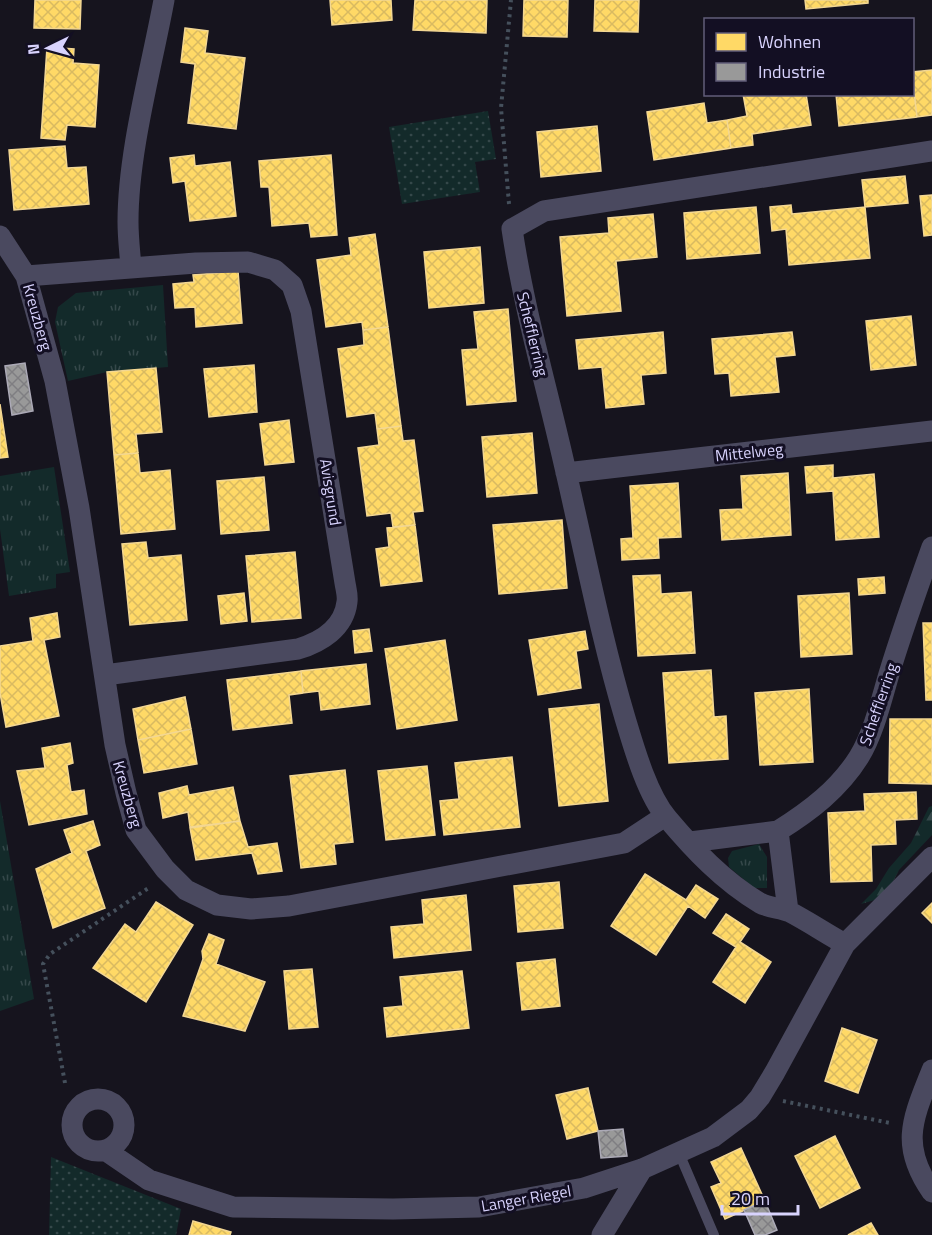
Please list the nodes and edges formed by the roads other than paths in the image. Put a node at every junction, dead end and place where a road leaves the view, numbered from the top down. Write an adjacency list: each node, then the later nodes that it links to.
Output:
1 (164, 0): 4 (street)
2 (932, 151): 7 (street, Schefflerring)
3 (0, 236): 5 (street, Kreuzberg)
4 (131, 268): 5 (street, Avisgrund); 9 (street, Avisgrund)
5 (26, 276): 9 (street, Kreuzberg)
6 (932, 431): 7 (street, Mittelweg)
7 (566, 473): 10 (street, Schefflerring)
8 (932, 547): 11 (street, Schefflerring)
9 (105, 675): 10 (street, Kreuzberg)
10 (665, 816): 12 (street, Schefflerring)
11 (778, 831): 12 (street, Schefflerring); 14 (street)
12 (690, 842): 14 (street, Schefflerring)
13 (932, 857): 15 (street, Langer Riegel)
14 (788, 911): 15 (street, Schefflerring)
15 (845, 944): 18 (street, Langer Riegel)
16 (932, 1070): 20 (street)
17 (105, 1150): 19 (street, Langer Riegel)
18 (679, 1153): 19 (street, Langer Riegel); 22 (lane)
19 (642, 1169): 21 (street)
20 (932, 1192)
21 (602, 1235)
22 (714, 1235)

